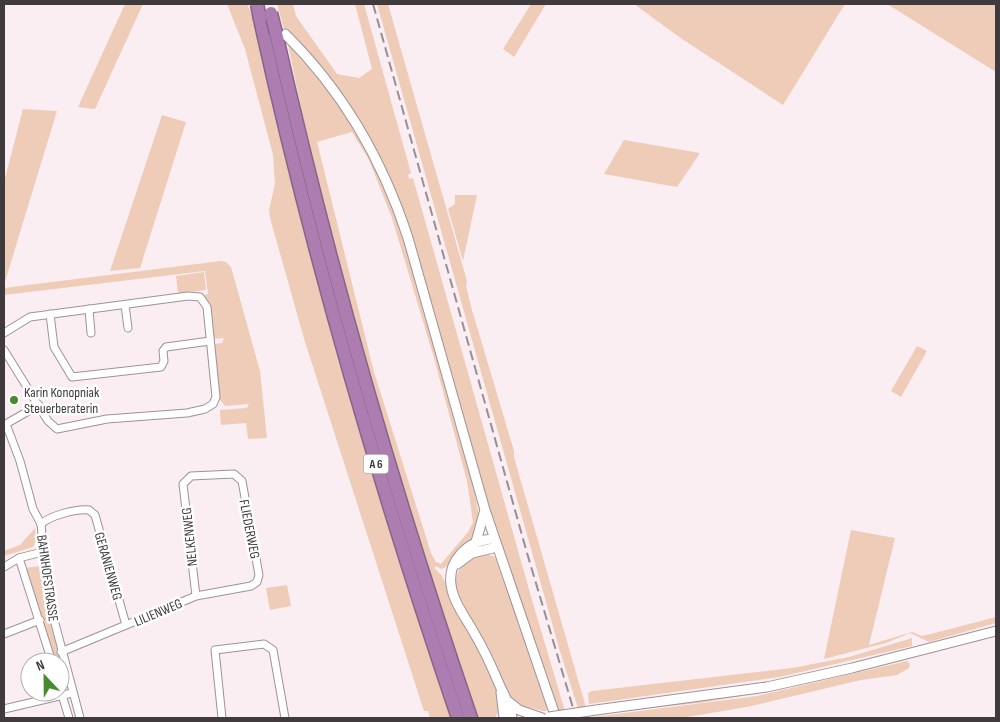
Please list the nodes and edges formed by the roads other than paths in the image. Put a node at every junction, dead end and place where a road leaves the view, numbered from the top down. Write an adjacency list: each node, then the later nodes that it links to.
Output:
1 (257, 4): 2 (highway, A 6, bridge)
2 (267, 12): 3 (highway, A 6, bridge); 42 (highway, A 6)
3 (281, 34): 15 (main road); 43 (highway, A 6)
4 (125, 305): 5 (street); 7 (street); 10 (street)
5 (89, 309): 6 (street); 9 (street)
6 (50, 314): 8 (street); 10 (street)
7 (128, 328)
8 (4, 333)
9 (91, 333)
10 (210, 341): 12 (street)
11 (4, 350): 12 (street)
12 (39, 405): 13 (street)
13 (5, 424): 16 (street)
14 (238, 476): 23 (street, FLIEDERWEG); 24 (street, NELKENWEG)
15 (485, 510): 17 (main road); 18 (main road)
16 (41, 524): 19 (street, BAHNHOFSTRASSE); 26 (street, GERANIENWEG)
17 (476, 542): 18 (main road); 22 (main road)
18 (495, 543): 22 (main road); 46 (main road)
19 (42, 552): 20 (street); 30 (street, BAHNHOFSTRASSE)
20 (19, 558): 21 (street); 25 (street, BAHNHOFSTRASSE)
21 (4, 566)
22 (453, 567): 32 (main road)
23 (257, 582): 24 (street, LILIENWEG)
24 (196, 596): 26 (street, LILIENWEG)
25 (40, 620): 28 (street); 29 (street, BAHNHOFSTRASSE)
26 (126, 625): 30 (street, LILIENWEG)
27 (996, 631): 46 (main road, bridge)
28 (4, 634)
29 (49, 652)
30 (61, 652)
31 (70, 686): 33 (street, BAHNHOFSTRASSE)
32 (500, 687): 36 (main road); 44 (main road)
33 (72, 693): 39 (street, BAHNHOFSTRASSE)
34 (35, 702): 37 (street)
35 (64, 702): 38 (street)
36 (509, 702): 45 (main road); 46 (main road)
37 (4, 709)
38 (69, 718)
39 (80, 718)
40 (222, 718): 41 (street)
41 (285, 718)
42 (458, 718)
43 (471, 718)
44 (504, 718)
45 (512, 718)
46 (547, 718)

